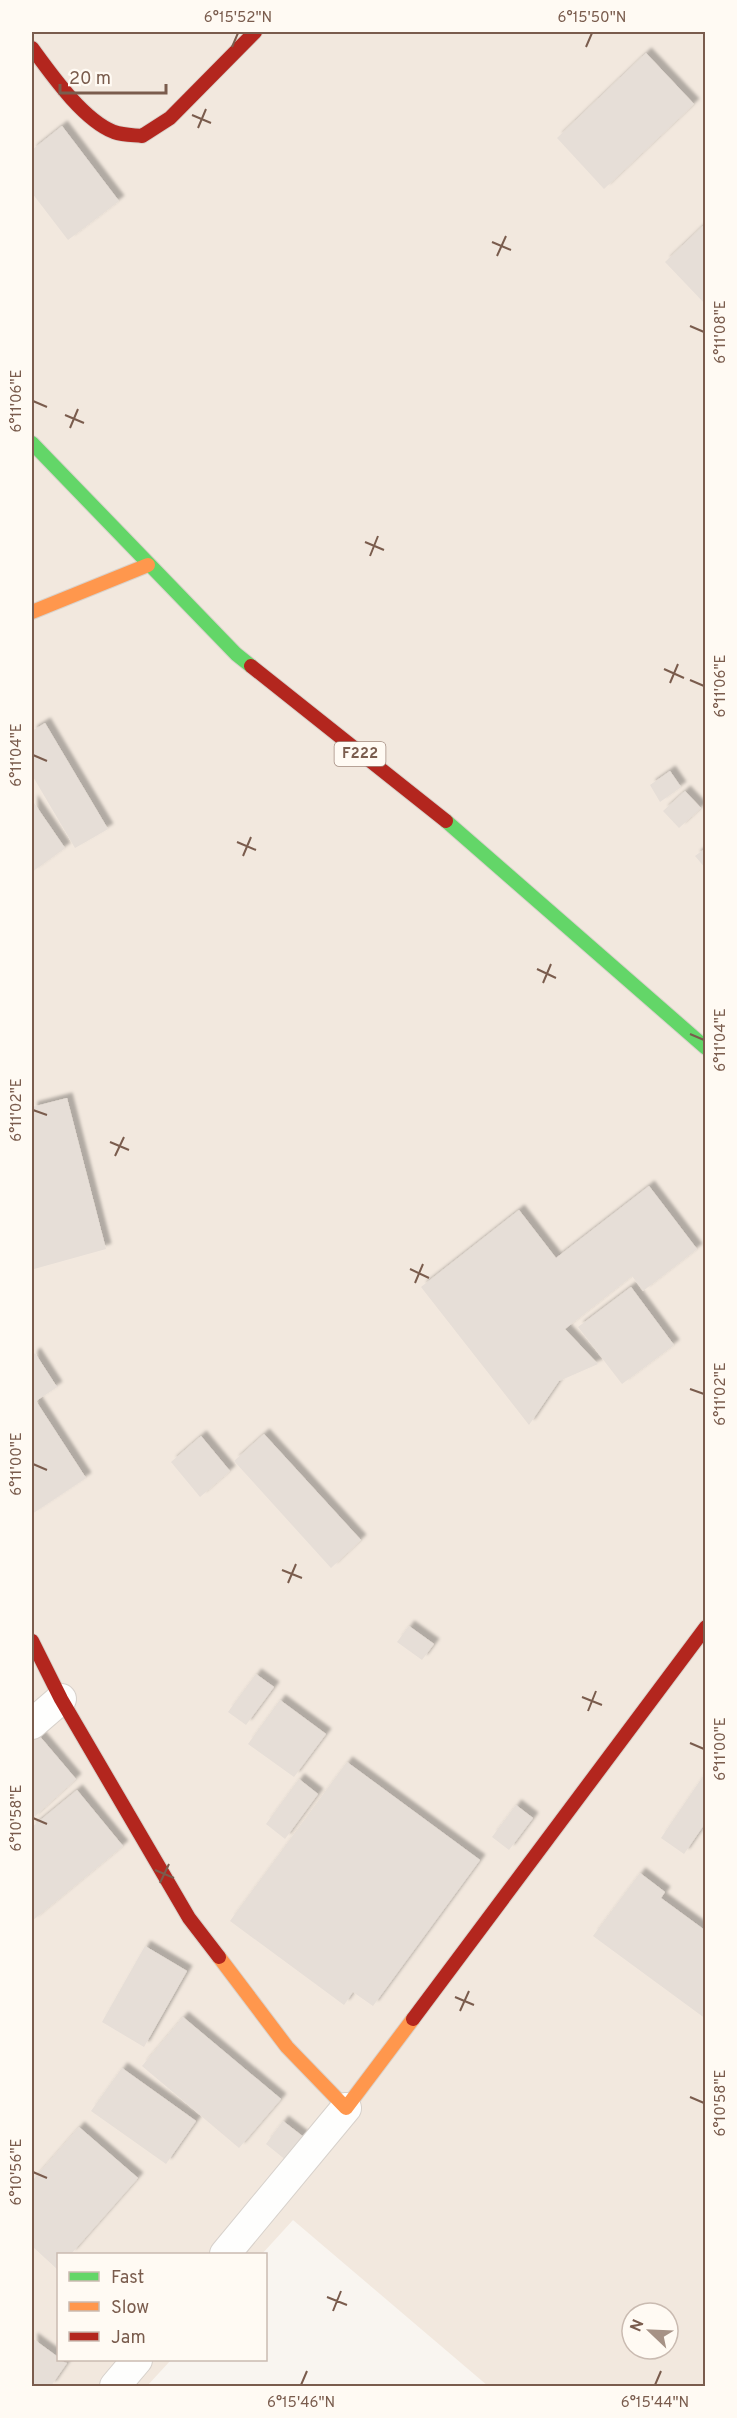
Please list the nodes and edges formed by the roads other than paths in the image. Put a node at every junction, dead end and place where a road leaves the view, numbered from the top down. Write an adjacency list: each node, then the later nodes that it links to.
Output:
1 (255, 32): 2 (street)
2 (32, 48)
3 (32, 443): 4 (street, F222)
4 (148, 566): 5 (street); 6 (street, F222)
5 (32, 612)
6 (705, 1048)
7 (705, 1627): 11 (street)
8 (32, 1641): 9 (street)
9 (61, 1699): 10 (street); 11 (street)
10 (32, 1724)
11 (346, 2108): 12 (street)
12 (226, 2253)
13 (136, 2361): 14 (street)
14 (115, 2386)

